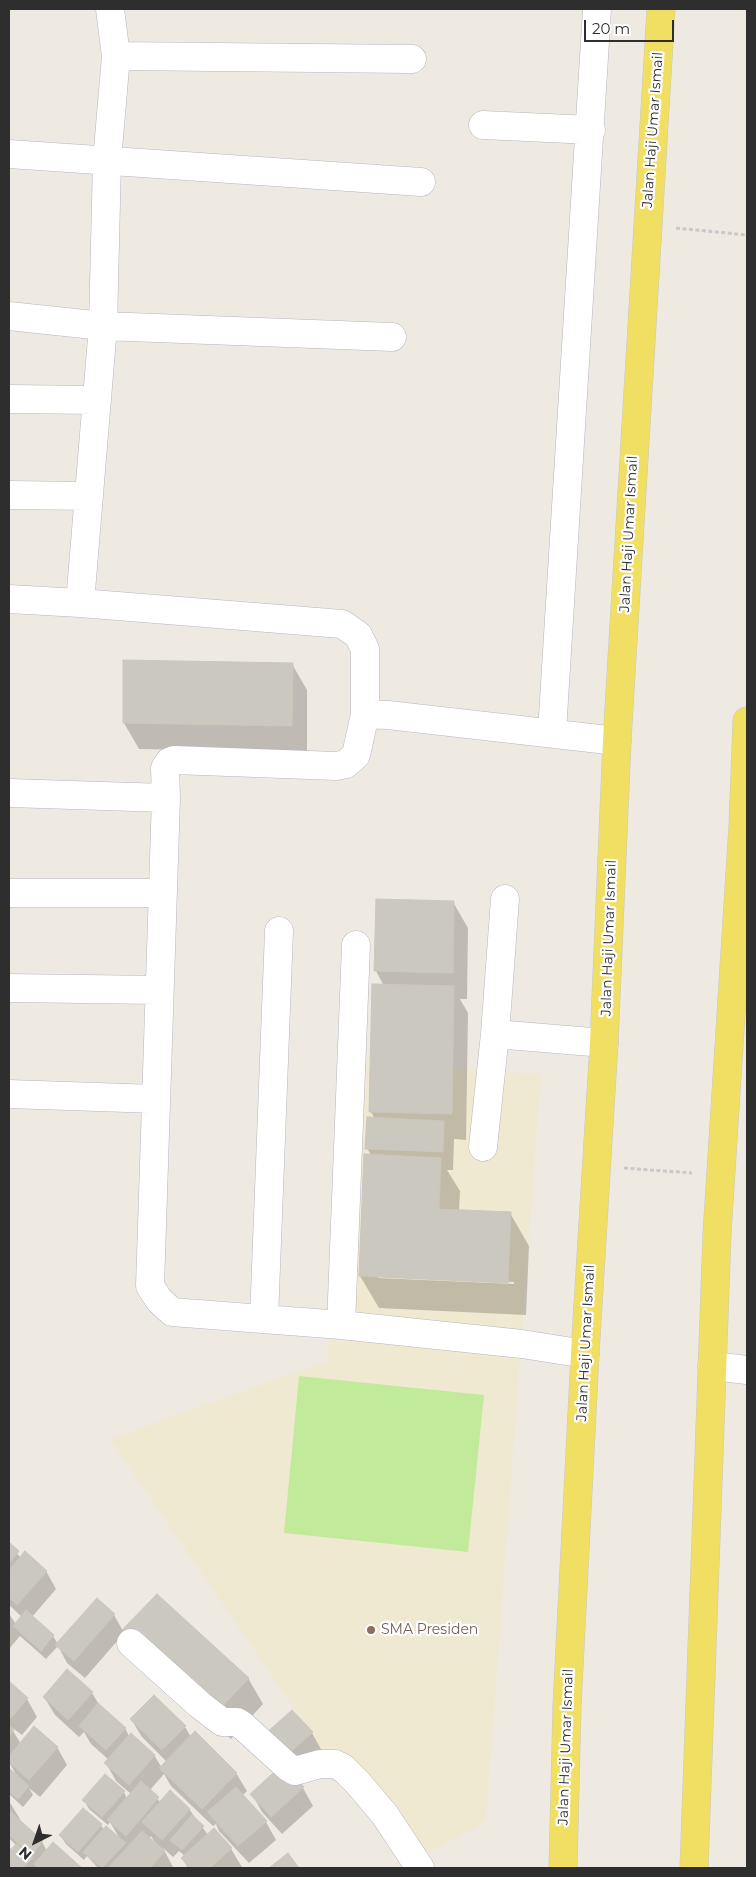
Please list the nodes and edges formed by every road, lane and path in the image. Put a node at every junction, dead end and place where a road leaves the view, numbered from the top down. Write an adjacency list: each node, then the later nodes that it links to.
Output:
1 (110, 9): 4 (street)
2 (597, 9): 7 (street)
3 (661, 9): 11 (main road, Jalan Haji Umar Ismail)
4 (116, 56): 5 (street); 9 (street)
5 (412, 59)
6 (483, 125): 7 (street)
7 (591, 130): 23 (street)
8 (9, 154): 9 (street)
9 (107, 161): 10 (street); 14 (street)
10 (421, 182)
11 (647, 225): 12 (path); 25 (main road, Jalan Haji Umar Ismail)
12 (747, 235)
13 (9, 316): 14 (street)
14 (103, 326): 15 (street); 17 (street)
15 (392, 338)
16 (9, 399): 17 (street)
17 (97, 400): 19 (street)
18 (9, 495): 19 (street)
19 (89, 496): 21 (street)
20 (9, 600): 21 (street)
21 (80, 603): 22 (street)
22 (365, 714): 23 (street); 27 (street)
23 (552, 732): 25 (street)
24 (747, 735): 41 (main road)
25 (617, 741): 36 (main road, Jalan Haji Umar Ismail)
26 (9, 793): 27 (street)
27 (166, 798): 29 (street)
28 (9, 893): 29 (street)
29 (162, 893): 34 (street)
30 (505, 898): 35 (street)
31 (279, 931): 42 (street)
32 (356, 945): 43 (street)
33 (9, 988): 34 (street)
34 (159, 990): 38 (street)
35 (495, 1034): 36 (street); 39 (street)
36 (604, 1043): 40 (main road, Jalan Haji Umar Ismail)
37 (9, 1094): 38 (street)
38 (156, 1099): 42 (street)
39 (483, 1147)
40 (596, 1166): 41 (path); 44 (main road, Jalan Haji Umar Ismail)
41 (720, 1175): 45 (main road)
42 (264, 1319): 43 (street)
43 (341, 1325): 44 (street)
44 (585, 1354): 49 (main road, Jalan Haji Umar Ismail)
45 (712, 1366): 46 (street); 50 (main road)
46 (747, 1370)
47 (131, 1643): 48 (street)
48 (420, 1868)
49 (563, 1868)
50 (694, 1868)

